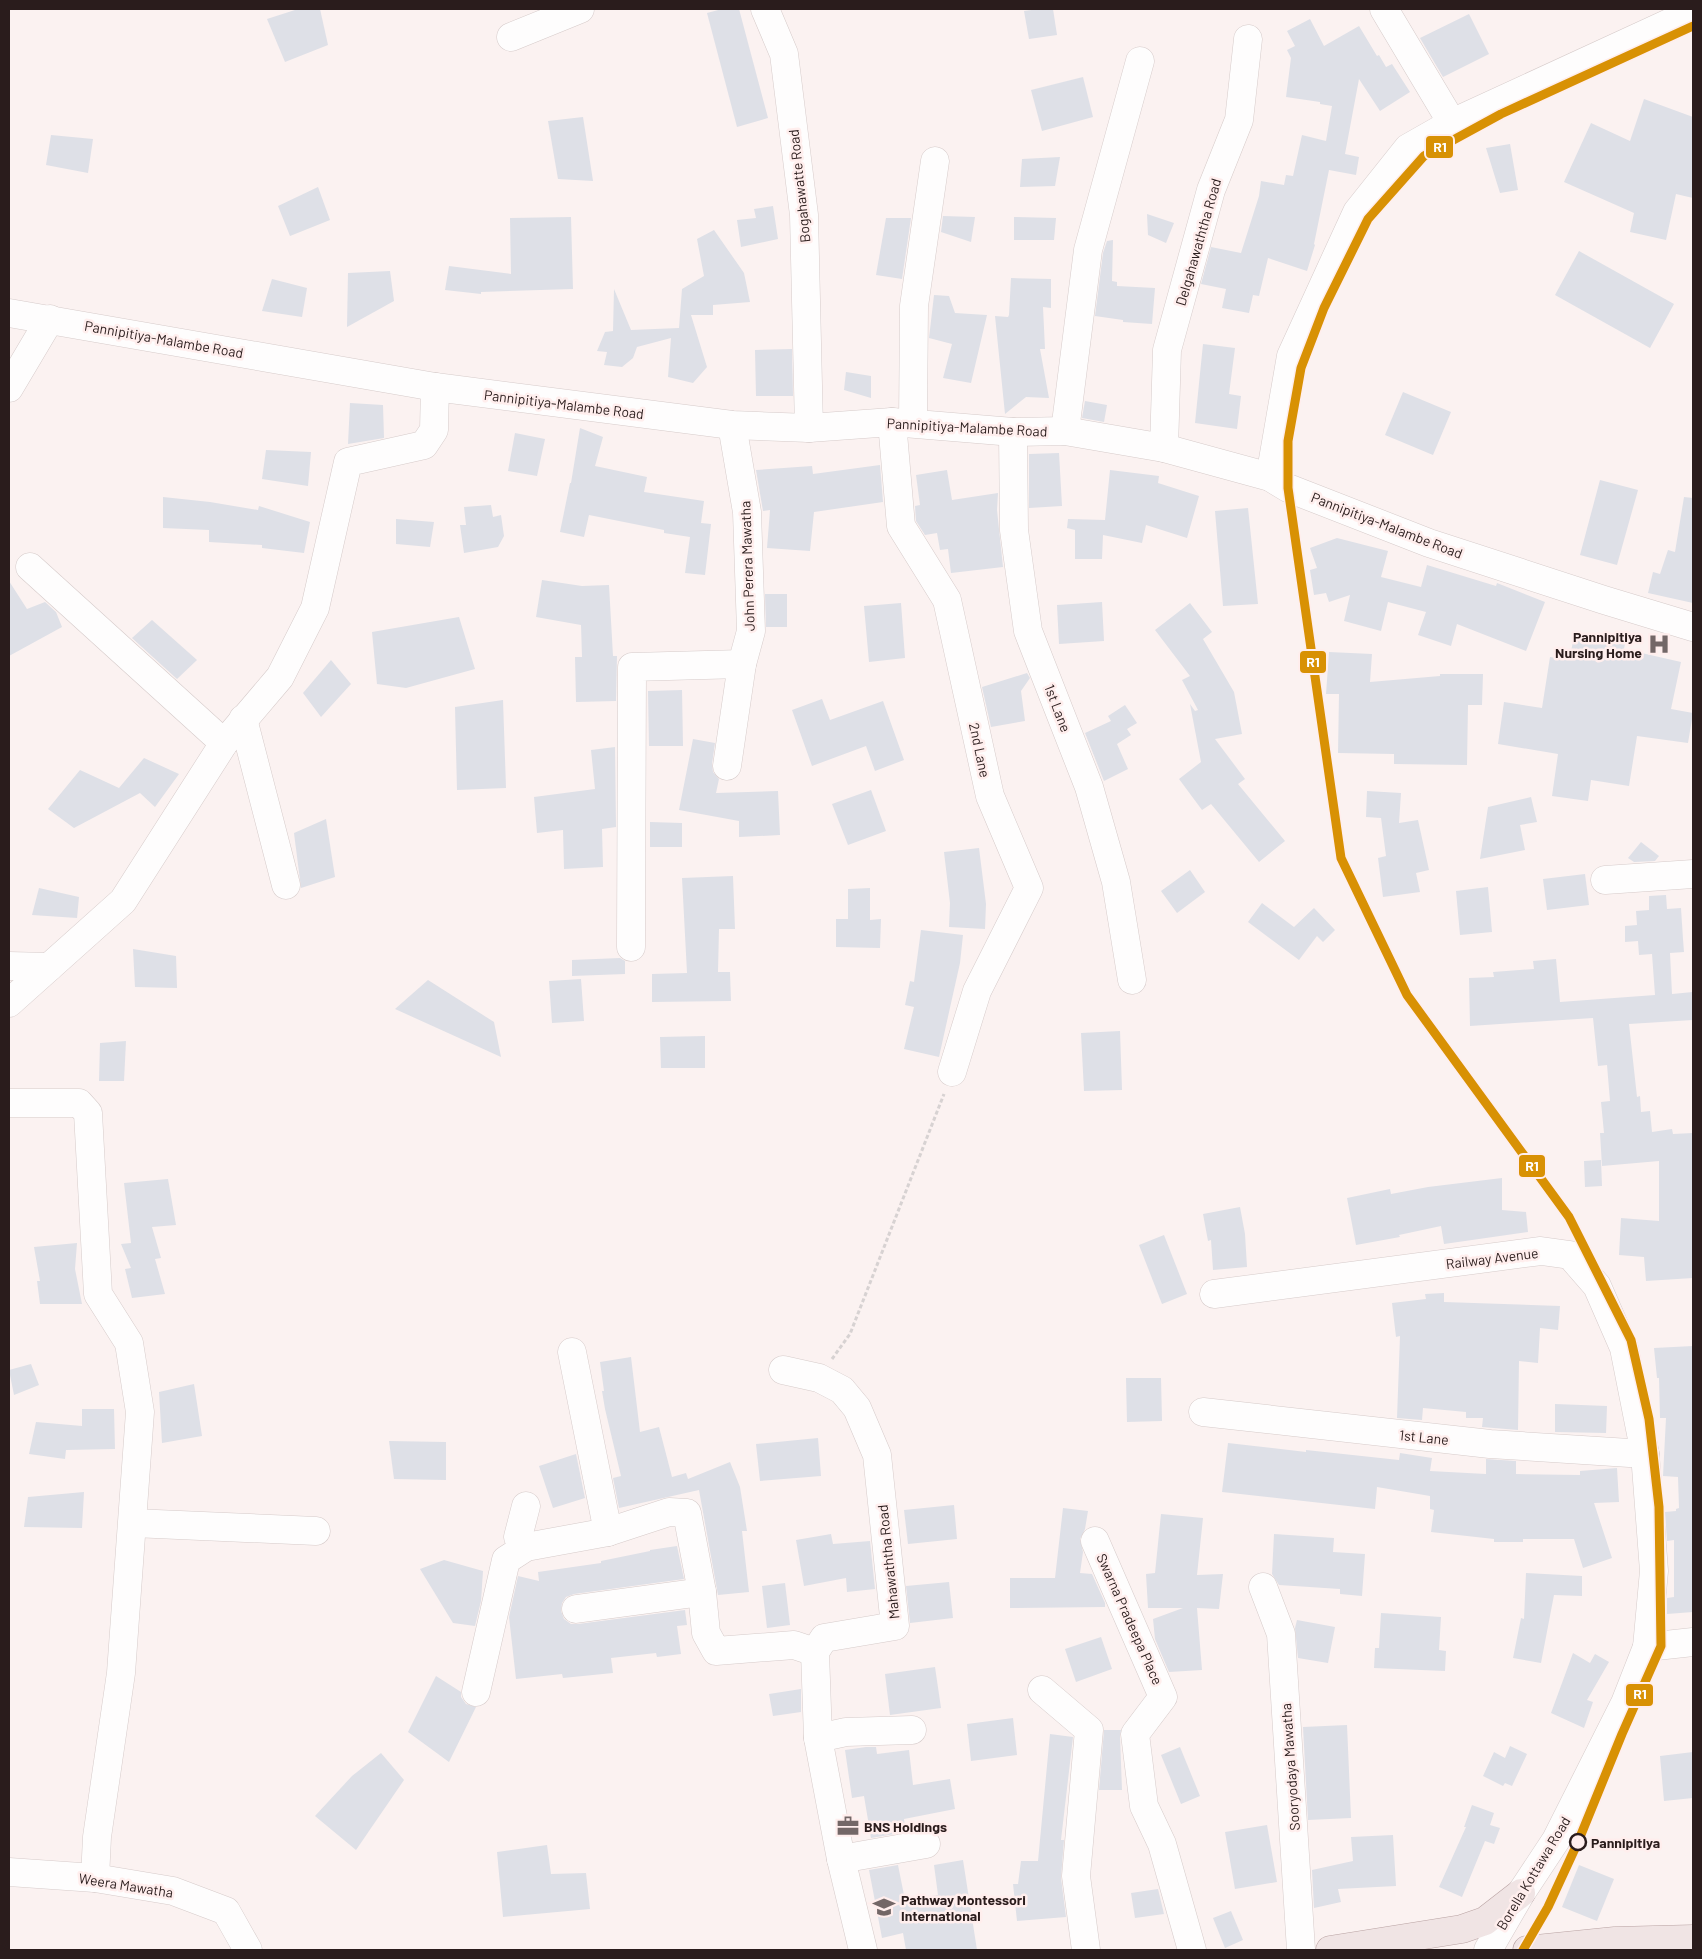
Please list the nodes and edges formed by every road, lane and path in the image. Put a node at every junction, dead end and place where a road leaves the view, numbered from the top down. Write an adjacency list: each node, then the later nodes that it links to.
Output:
1 (580, 9): 5 (street)
2 (765, 9): 16 (street, Bogahawatte Road)
3 (1384, 9): 8 (street)
4 (1693, 12): 8 (street)
5 (511, 37)
6 (1248, 39): 19 (street, Delgahawaththa Road)
7 (1140, 61): 17 (street)
8 (1452, 123): 20 (street)
9 (935, 161): 14 (street, 2nd Lane)
10 (9, 313): 11 (street, Pannipitiya-Malambe Road)
11 (50, 319): 12 (street, Pannipitiya-Malambe Road); 13 (street)
12 (436, 387): 15 (street, Pannipitiya-Malambe Road); 24 (street)
13 (9, 388)
14 (903, 422): 16 (street, Pannipitiya-Malambe Road); 18 (street, Pannipitiya-Malambe Road); 35 (street, 2nd Lane)
15 (732, 425): 16 (street, Pannipitiya-Malambe Road); 23 (street, John Perera Mawatha)
16 (809, 428)
17 (1065, 431): 18 (street, Pannipitiya-Malambe Road); 19 (street, Pannipitiya-Malambe Road)
18 (1013, 432): 33 (street, 1st Lane)
19 (1164, 448): 20 (street, Pannipitiya-Malambe Road)
20 (1270, 477): 22 (street, Pannipitiya-Malambe Road)
21 (30, 567): 25 (street)
22 (1693, 627)
23 (742, 664): 26 (street, John Perera Mawatha); 30 (street)
24 (243, 720): 25 (street); 29 (street)
25 (224, 743): 32 (street)
26 (727, 766)
27 (1693, 874): 28 (street)
28 (1605, 880)
29 (286, 885)
30 (631, 947)
31 (9, 966): 32 (street)
32 (49, 967): 34 (street)
33 (1132, 980)
34 (9, 1003)
35 (952, 1072): 40 (path)
36 (9, 1103): 44 (street)
37 (1214, 1294): 42 (street, Railway Avenue)
38 (572, 1352): 46 (street)
39 (783, 1370): 40 (street, Mahawaththa Road)
40 (818, 1378): 54 (street, Mahawaththa Road)
41 (1203, 1412): 42 (street, 1st Lane)
42 (1645, 1454): 53 (street, Railway Avenue)
43 (526, 1506): 48 (street)
44 (133, 1523): 45 (street); 62 (street)
45 (316, 1531)
46 (608, 1532): 48 (street); 50 (street)
47 (1095, 1541): 68 (street, Swarna Pradeepa Place)
48 (526, 1548): 56 (street)
49 (1263, 1587): 69 (street, Sooryodaya Mawatha)
50 (702, 1592): 51 (street); 54 (street)
51 (576, 1609)
52 (1693, 1642): 53 (street)
53 (1647, 1647): 63 (street, Borella Kottawa Road)
54 (815, 1652): 58 (street)
55 (1042, 1690): 67 (street)
56 (476, 1692)
57 (912, 1730): 58 (street)
58 (818, 1738): 60 (street)
59 (926, 1844): 60 (street)
60 (841, 1859): 66 (street)
61 (9, 1872): 62 (street, Weera Mawatha)
62 (95, 1878): 65 (street, Weera Mawatha)
63 (1521, 1893): 70 (main road); 71 (street, Borella Kottawa Road)
64 (1693, 1939): 72 (main road)
65 (248, 1950)
66 (863, 1950)
67 (1086, 1950)
68 (1192, 1950)
69 (1301, 1950)
70 (1330, 1950)
71 (1488, 1950)
72 (1527, 1950)

